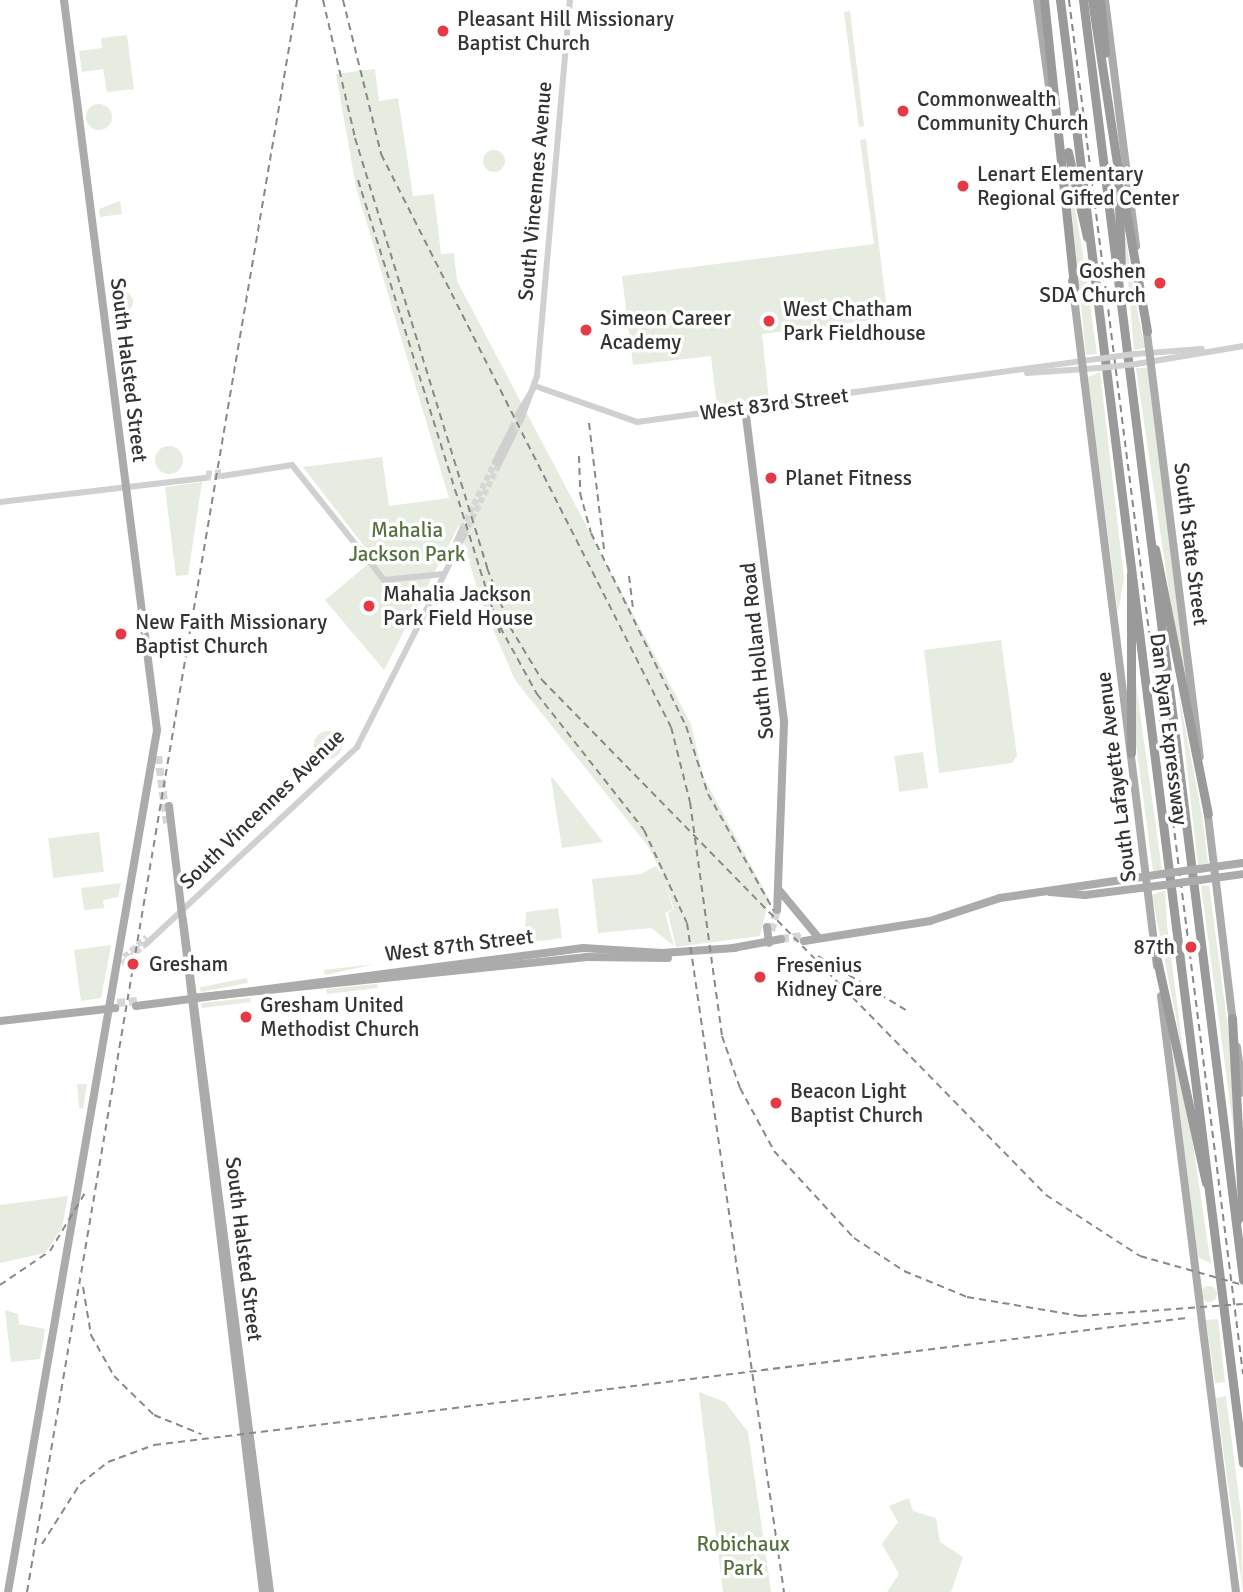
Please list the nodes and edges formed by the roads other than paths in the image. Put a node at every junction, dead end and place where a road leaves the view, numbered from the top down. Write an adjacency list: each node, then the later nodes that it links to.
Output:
1 (64, 0): 27 (main road, South Halsted Street)
2 (570, 0): 20 (street, South Vincennes Avenue)
3 (1037, 0): 15 (main road, South Lafayette Avenue)
4 (1047, 0): 11 (highway)
5 (1059, 0): 13 (highway, Dan Ryan Expressway)
6 (1083, 0): 14 (highway, Dan Ryan Expressway)
7 (1092, 0): 10 (highway)
8 (1100, 0): 10 (highway)
9 (1105, 0): 16 (main road, South State Street)
10 (1108, 97): 12 (highway)
11 (1060, 105): 13 (highway); 15 (highway)
12 (1118, 170): 14 (highway); 16 (highway)
13 (1091, 246): 31 (highway, Dan Ryan Expressway)
14 (1119, 281): 30 (highway, Dan Ryan Expressway)
15 (1074, 287): 19 (main road, South Lafayette Avenue)
16 (1147, 331): 18 (main road, South State Street)
17 (1243, 346): 18 (street)
18 (1150, 357): 19 (street, West 83rd Street, bridge); 19 (street, West 83rd Street, bridge); 35 (main road, South State Street)
19 (1082, 365): 21 (street, West 83rd Street); 33 (main road, South Lafayette Avenue)
20 (535, 386): 21 (street, West 83rd Street); 22 (street, South Vincennes Avenue)
21 (745, 408): 42 (main road, South Holland Road)
22 (520, 417)
23 (513, 430): 24 (street)
24 (497, 463)
25 (225, 474): 32 (street)
26 (205, 476): 27 (street)
27 (126, 486): 28 (street); 55 (main road, South Halsted Street)
28 (0, 502)
29 (463, 532): 32 (street, South Vincennes Avenue)
30 (1151, 541): 35 (highway); 60 (highway, Dan Ryan Expressway)
31 (1132, 569): 33 (highway); 59 (highway, Dan Ryan Expressway)
32 (443, 574): 45 (street, South Vincennes Avenue)
33 (1131, 753): 39 (main road, South Lafayette Avenue)
34 (169, 806): 45 (main road, South Halsted Street)
35 (1208, 814): 37 (main road, South State Street)
36 (1243, 863): 37 (main road)
37 (1214, 867): 39 (main road, bridge); 40 (main road, South State Street)
38 (1243, 874): 40 (main road)
39 (1146, 876): 41 (main road, South Lafayette Avenue); 43 (main road)
40 (1214, 878): 41 (main road, bridge); 56 (main road, South State Street)
41 (1147, 887): 43 (main road); 52 (main road, South Lafayette Avenue)
42 (779, 890): 44 (main road, South Holland Road); 47 (main road)
43 (1050, 892): 47 (main road)
44 (775, 909)
45 (180, 910): 49 (street, South Vincennes Avenue); 53 (main road, South Halsted Street)
46 (769, 929): 51 (main road)
47 (818, 937): 48 (main road)
48 (804, 939)
49 (146, 941)
50 (782, 941): 51 (main road, West 87th Street)
51 (769, 943): 53 (main road, West 87th Street)
52 (1157, 960): 59 (highway); 66 (main road, South Lafayette Avenue)
53 (192, 998): 54 (main road, West 87th Street); 64 (main road, South Halsted Street); 65 (main road, South Halsted Street)
54 (136, 1003)
55 (114, 1006): 57 (main road); 63 (main road)
56 (1231, 1018): 58 (main road, South State Street); 60 (highway)
57 (0, 1020)
58 (1243, 1093)
59 (1209, 1190): 62 (highway, Dan Ryan Expressway)
60 (1236, 1224): 61 (highway, Dan Ryan Expressway)
61 (1243, 1280)
62 (1243, 1462)
63 (8, 1592)
64 (263, 1592)
65 (270, 1592)
66 (1236, 1592)

